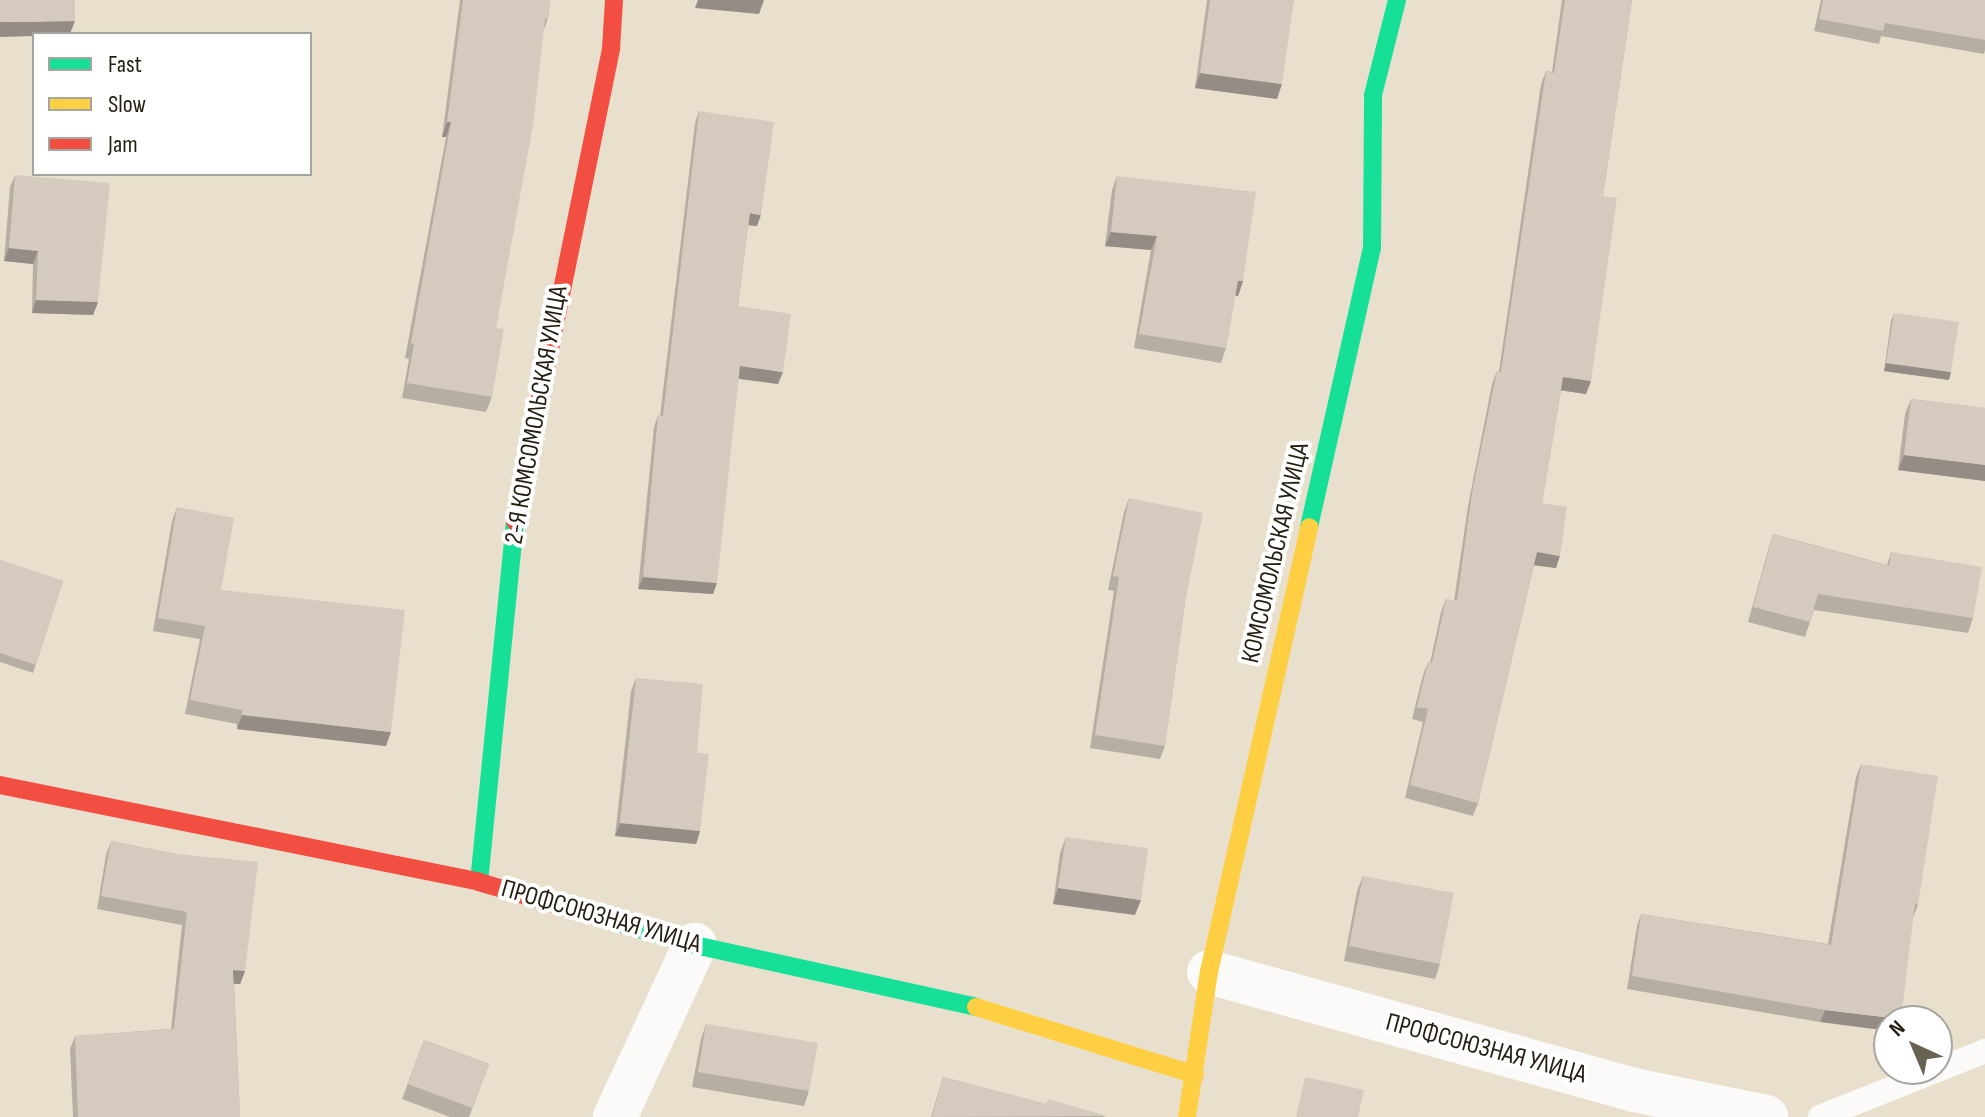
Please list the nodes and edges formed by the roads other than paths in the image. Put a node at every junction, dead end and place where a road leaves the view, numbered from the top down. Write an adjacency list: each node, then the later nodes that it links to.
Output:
1 (614, 0): 4 (street, 2-Я КОМСОМОЛЬСКАЯ УЛИЦА)
2 (1397, 0): 6 (street, КОМСОМОЛЬСКАЯ УЛИЦА)
3 (0, 785): 4 (street, ПРОФСОЮЗНАЯ УЛИЦА)
4 (479, 882): 5 (street, ПРОФСОЮЗНАЯ УЛИЦА)
5 (695, 945): 8 (street, ПРОФСОЮЗНАЯ УЛИЦА); 9 (street)
6 (1209, 972): 8 (street, КОМСОМОЛЬСКАЯ УЛИЦА); 11 (street, ПРОФСОЮЗНАЯ УЛИЦА)
7 (1985, 1051): 12 (lane)
8 (1195, 1075): 10 (street, КОМСОМОЛЬСКАЯ УЛИЦА)
9 (615, 1117)
10 (1187, 1117)
11 (1766, 1117)
12 (1820, 1117)

